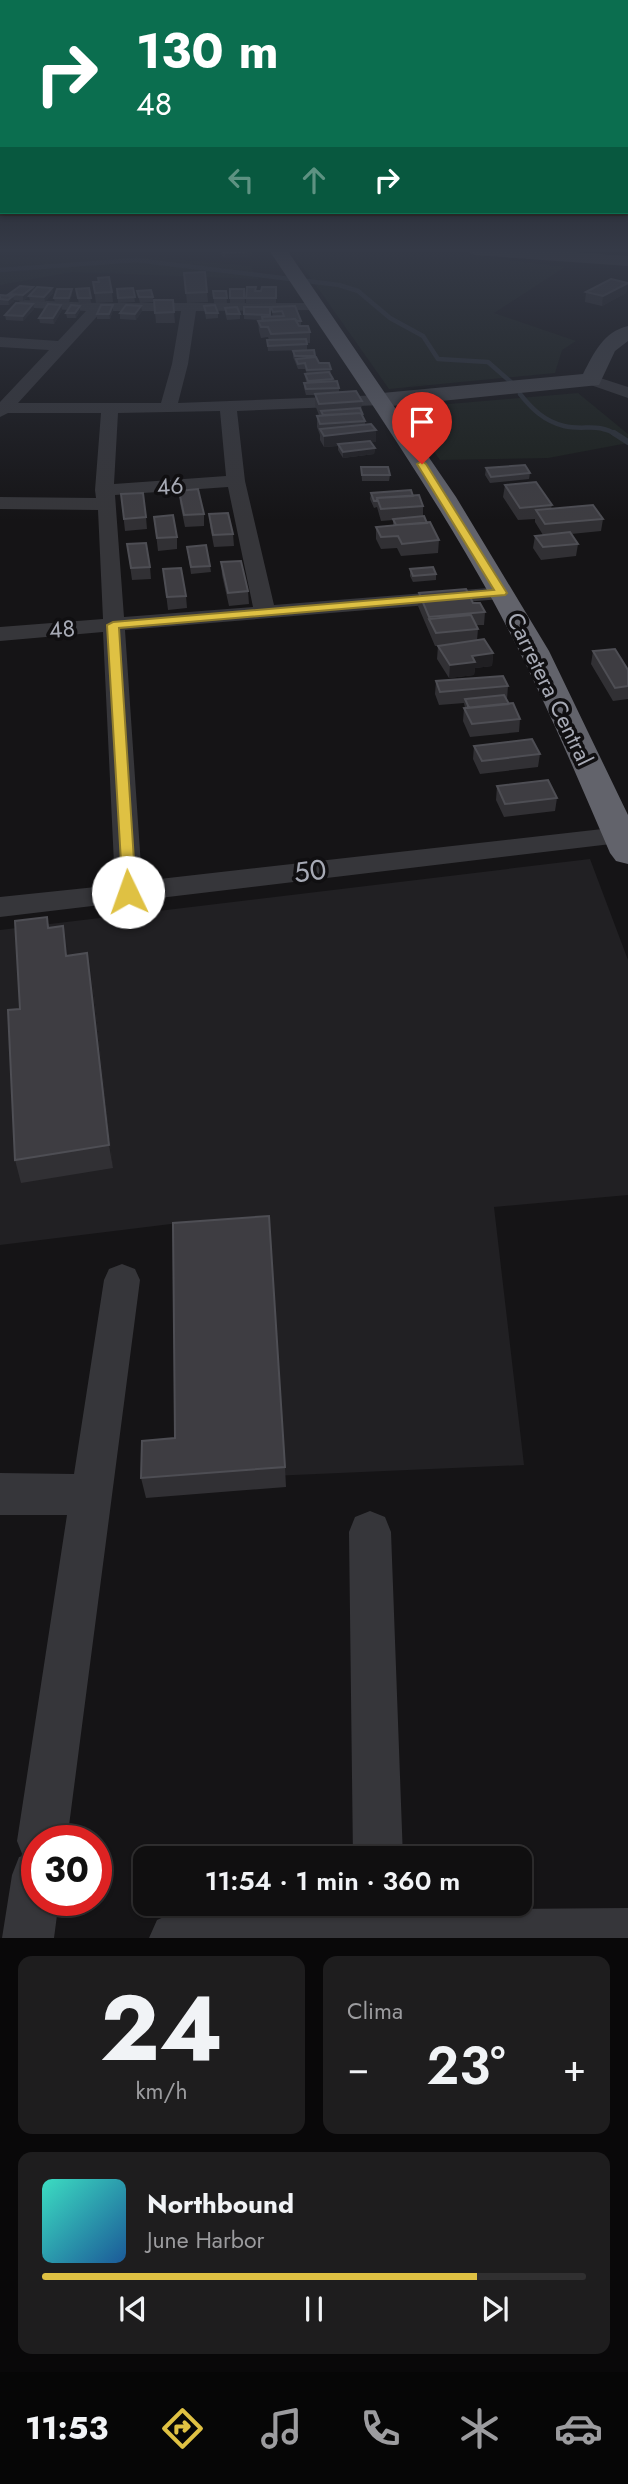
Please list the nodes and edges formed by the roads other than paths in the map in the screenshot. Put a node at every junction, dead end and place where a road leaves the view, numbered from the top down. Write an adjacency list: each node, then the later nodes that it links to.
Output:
1 (66, 340): 6 (street)
2 (184, 340): 13 (street)
3 (340, 340): 10 (highway, Carretera Central)
4 (615, 340): 8 (street)
5 (0, 342): 6 (street)
6 (61, 346): 14 (street)
7 (628, 379): 8 (street)
8 (591, 380): 9 (street); 10 (street)
9 (628, 393)
10 (382, 400): 11 (street); 18 (highway, Carretera Central)
11 (228, 406): 13 (street); 15 (street)
12 (110, 407): 13 (street); 14 (street); 16 (street)
13 (168, 408)
14 (1, 409)
15 (236, 481): 16 (street, 46); 19 (street)
16 (105, 497): 17 (street, 46); 20 (street)
17 (0, 503)
18 (501, 593): 19 (street, 48); 22 (highway, Carretera Central)
19 (265, 613): 20 (street, 48)
20 (113, 625): 21 (street, 48); 23 (street)
21 (0, 634)
22 (624, 844): 23 (street, 50)
23 (128, 892): 24 (street, 50)
24 (0, 906)
25 (122, 1280): 27 (street)
26 (0, 1494): 27 (street)
27 (91, 1495): 29 (street)
28 (370, 1532): 30 (street)
29 (44, 1825)
30 (378, 1846)
31 (31, 1916): 34 (street)
32 (379, 1926): 33 (street); 35 (street)
33 (628, 1934)
34 (28, 1938)
35 (175, 1938)

